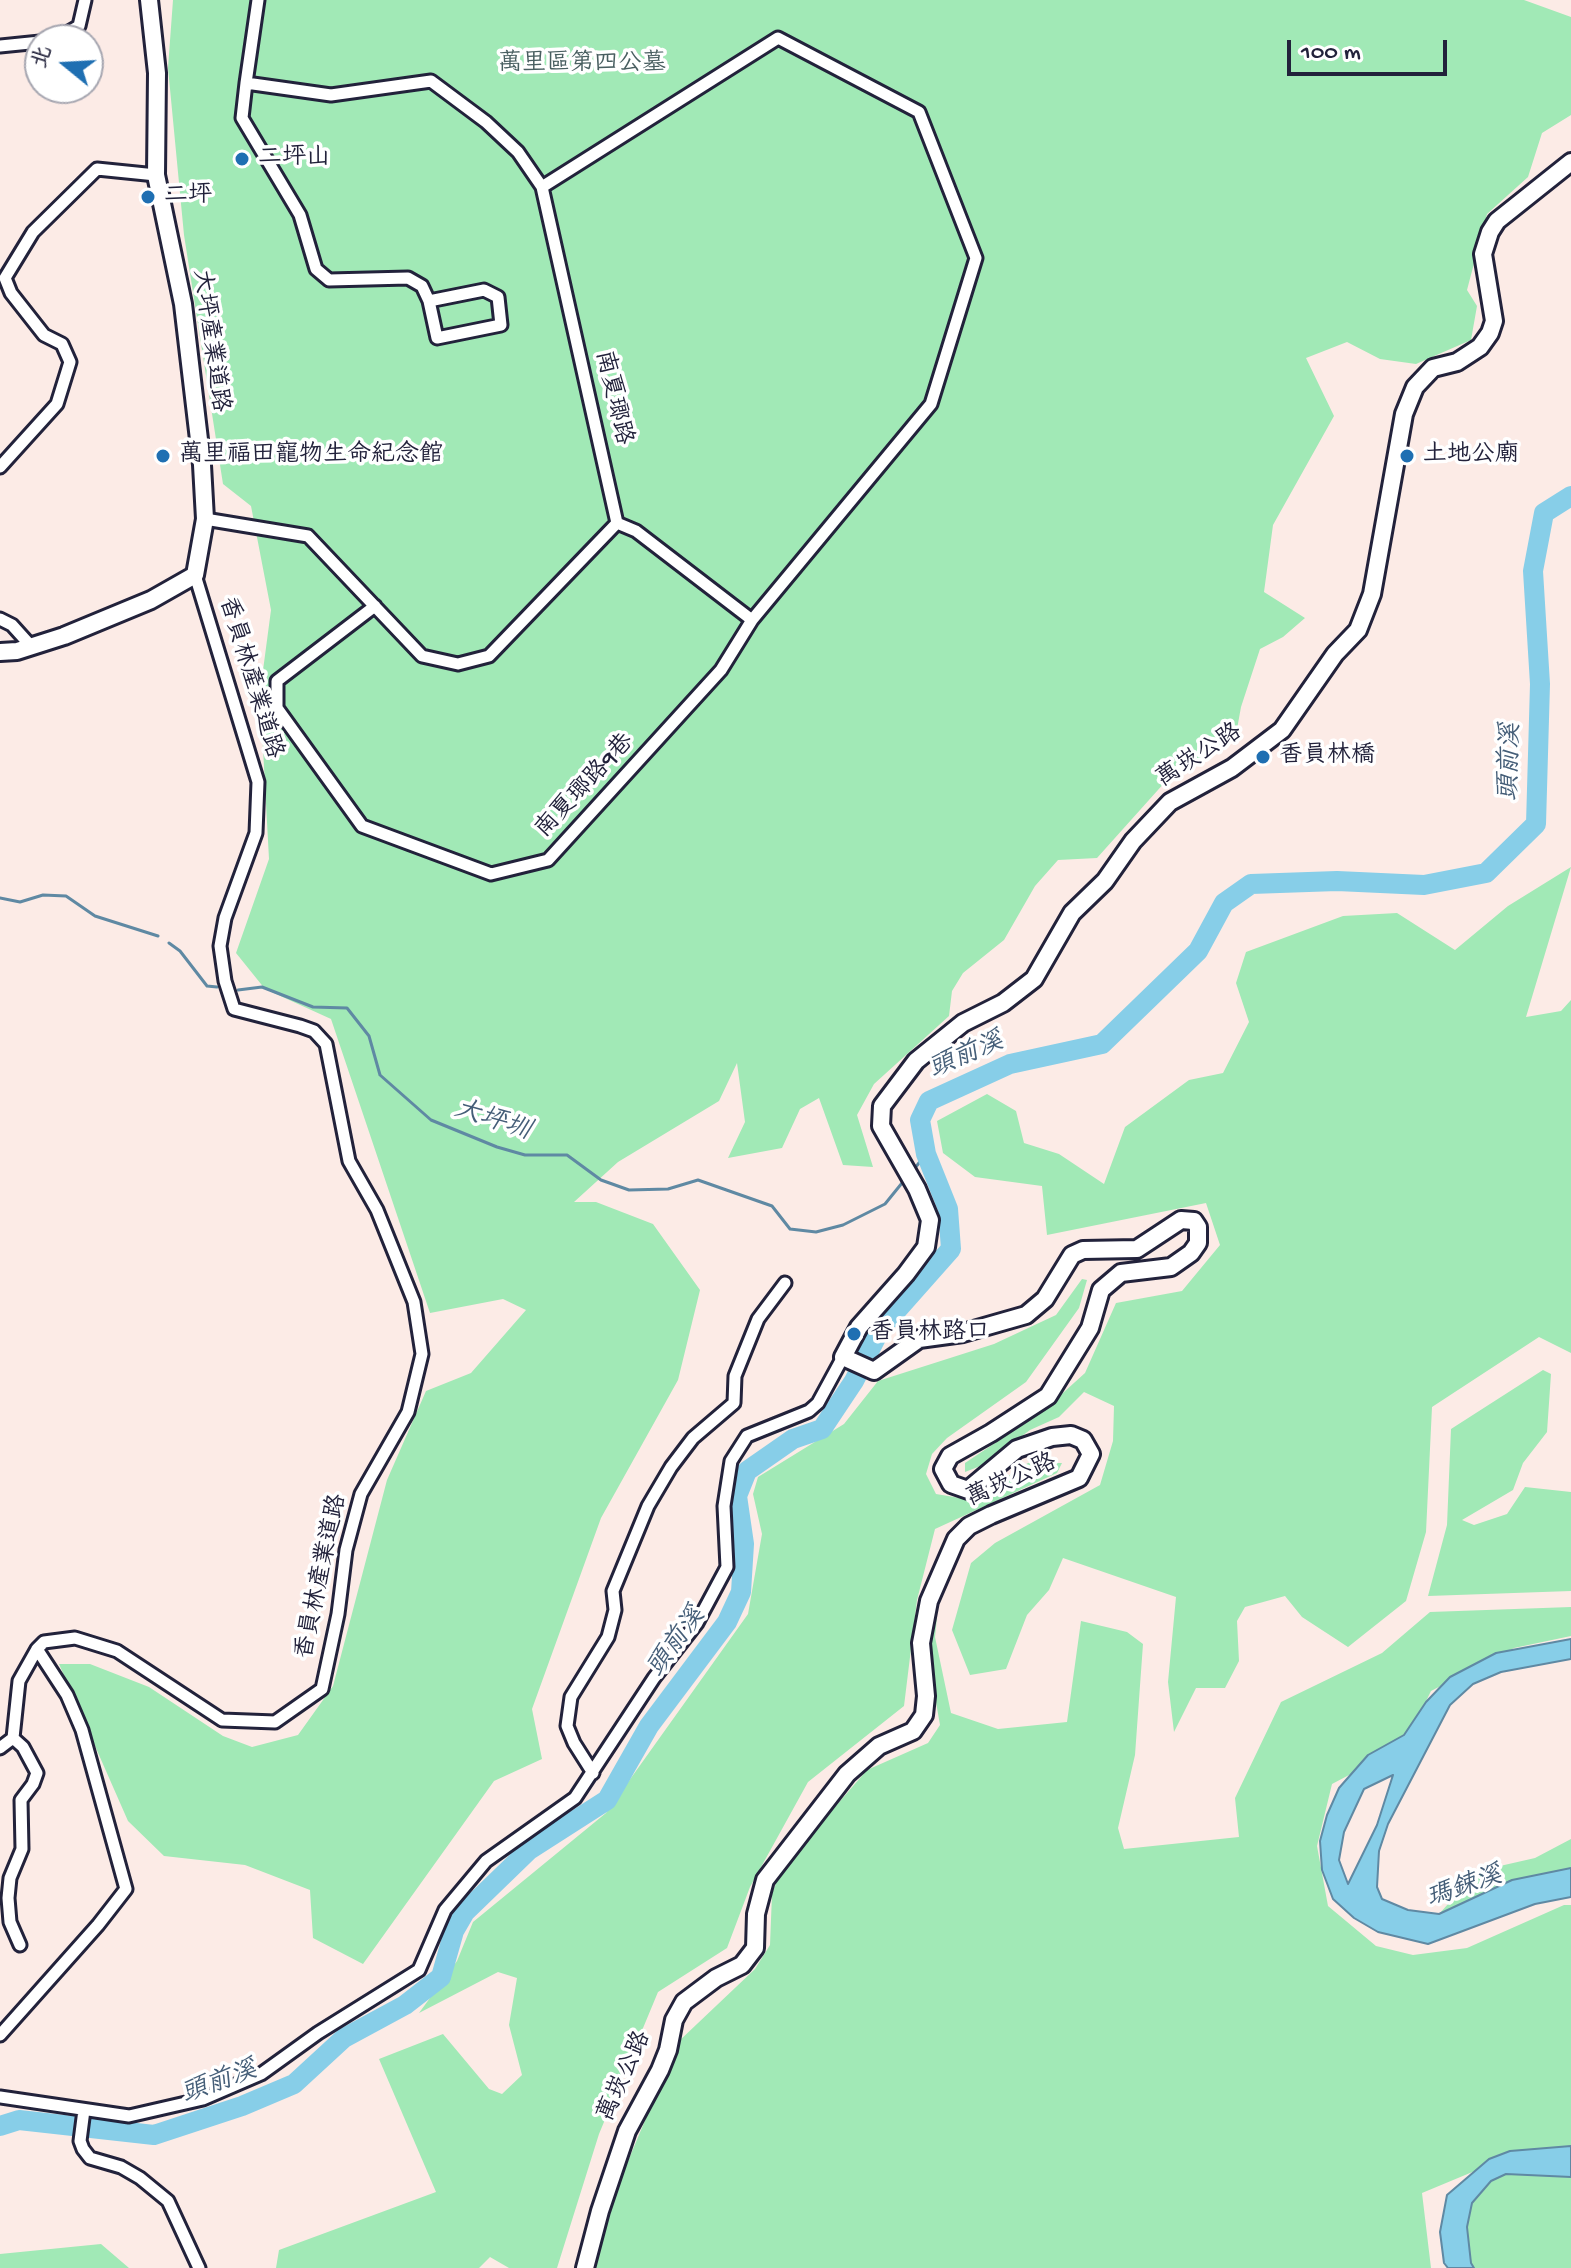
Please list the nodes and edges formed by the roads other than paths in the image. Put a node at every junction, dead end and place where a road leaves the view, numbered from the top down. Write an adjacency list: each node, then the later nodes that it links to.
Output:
1 (85, 0): 4 (street)
2 (149, 0): 9 (street, 大坪產業道路)
3 (258, 0): 7 (street)
4 (79, 24)
5 (24, 44): 6 (street)
6 (0, 46)
7 (246, 83): 10 (street, 南夏瑯路); 11 (street)
8 (1571, 162): 22 (street, 萬崁公路)
9 (156, 175): 12 (street); 13 (street, 大坪產業道路)
10 (542, 187): 14 (street, 南夏瑯路); 18 (street)
11 (429, 301): 11 (street)
12 (0, 467)
13 (205, 519): 15 (street, 大坪產業道路); 16 (street)
14 (617, 523): 16 (street); 18 (street)
15 (195, 575): 19 (street); 23 (street, 香員林產業道路)
16 (375, 606): 18 (street, 南夏瑯路9巷)
17 (0, 619): 19 (street)
18 (752, 620)
19 (30, 645): 20 (street)
20 (0, 652)
21 (785, 1283): 26 (street)
22 (843, 1357): 26 (street); 32 (street, 萬崁公路)
23 (37, 1649): 24 (street); 28 (street)
24 (13, 1738): 25 (street); 27 (street)
25 (0, 1748)
26 (593, 1773): 30 (street)
27 (20, 1945)
28 (0, 2035)
29 (0, 2097): 30 (street)
30 (84, 2110): 31 (street)
31 (199, 2268)
32 (585, 2268)

